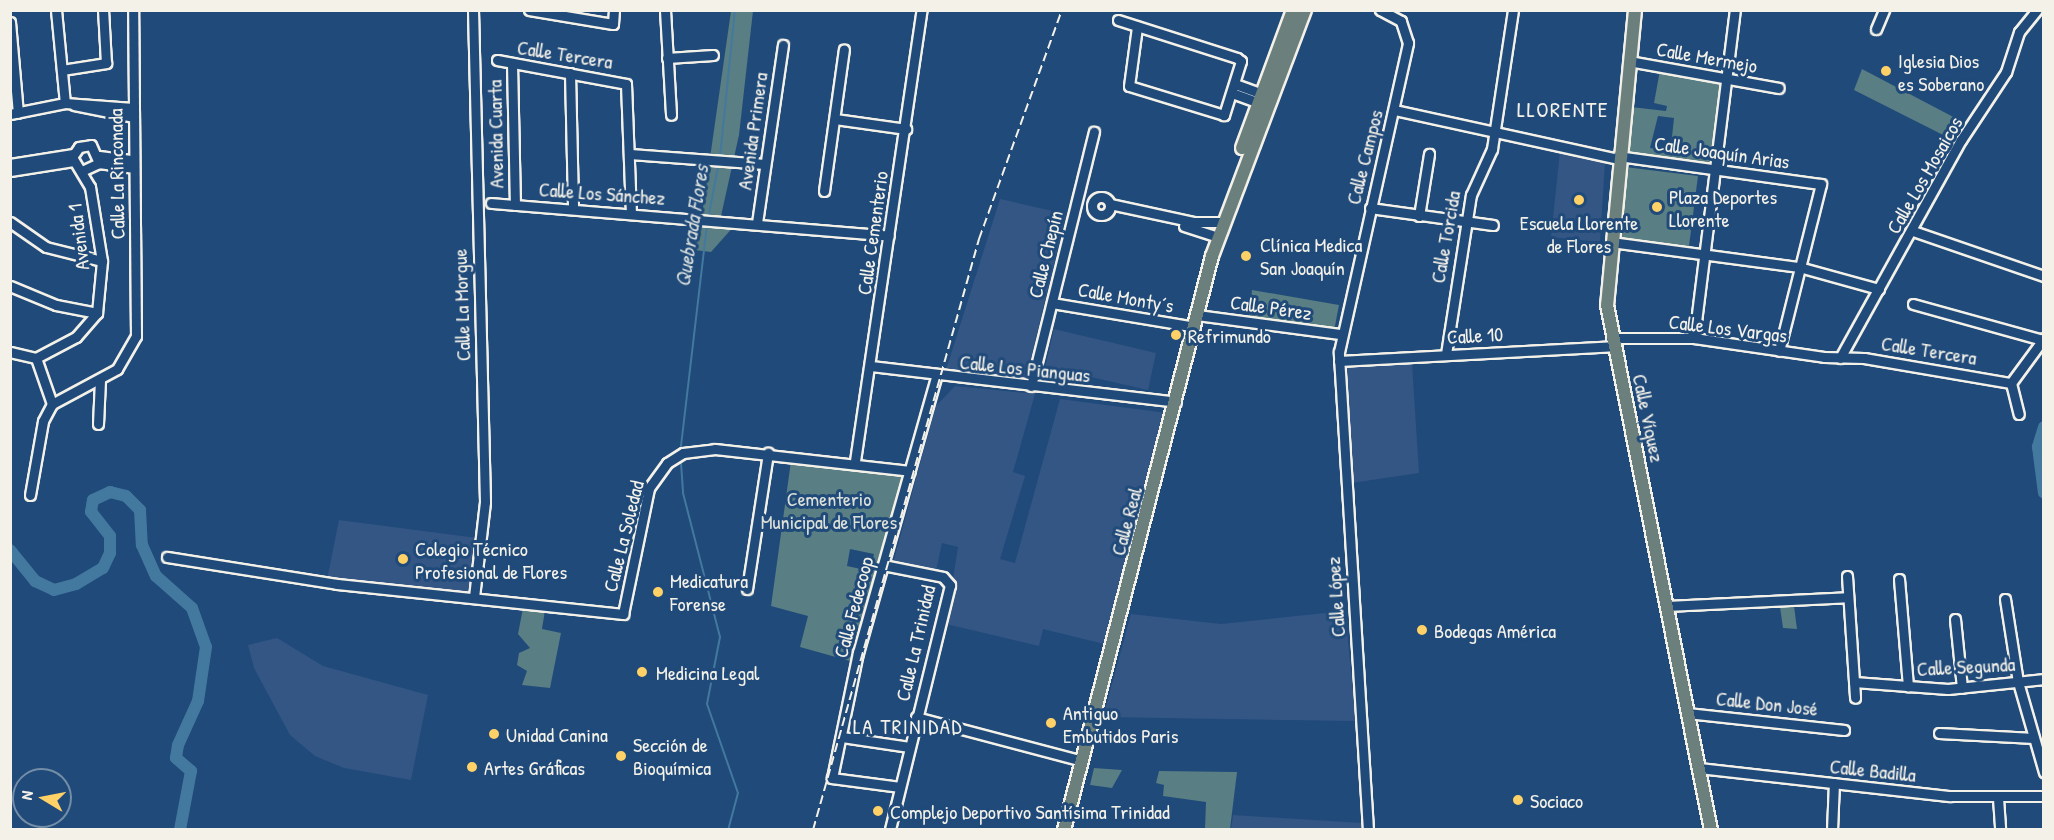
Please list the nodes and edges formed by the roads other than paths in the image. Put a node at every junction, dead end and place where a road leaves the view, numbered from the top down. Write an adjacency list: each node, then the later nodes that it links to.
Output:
1 (56, 10): 29 (street)
2 (103, 10): 29 (street)
3 (132, 10): 38 (street, Calle La Rinconada)
4 (473, 10): 112 (street, Calle La Morgue)
5 (529, 10): 6 (street)
6 (614, 10)
7 (665, 10): 25 (street)
8 (922, 10): 41 (street, Calle Cementerio)
9 (1295, 10): 22 (main road); 34 (main road, Calle Real)
10 (1305, 10): 22 (main road, Calle Real)
11 (1380, 10): 36 (street, Calle Campos)
12 (1513, 10): 42 (street, Calle Torcida)
13 (1635, 10): 27 (main road, Calle Víquez)
14 (1735, 10): 31 (street)
15 (1884, 10): 20 (street)
16 (2037, 10): 70 (street, Calle Los Mosaicos)
17 (1118, 21): 19 (street)
18 (10, 22): 37 (street)
19 (1137, 27): 33 (street); 33 (street)
20 (1876, 29)
21 (783, 45): 51 (street, Avenida Primera)
22 (1290, 46): 65 (main road, Calle Real)
23 (844, 49): 40 (street)
24 (713, 56): 25 (street)
25 (667, 58): 39 (street)
26 (496, 60): 28 (street, Calle Tercera)
27 (1629, 61): 31 (street, Calle Mermejo); 47 (main road, Calle Víquez)
28 (512, 63): 30 (street, Calle Tercera); 58 (street, Avenida Cuarta)
29 (62, 70): 35 (street)
30 (570, 73): 44 (street, Calle Tercera); 61 (street)
31 (1730, 77): 32 (street, Calle Mermejo); 52 (street)
32 (1779, 88)
33 (1234, 89): 34 (street)
34 (1259, 98): 65 (main road, Calle Real)
35 (68, 104): 37 (street); 38 (street)
36 (1395, 110): 42 (street, Calle Joaquín Arias); 60 (street, Calle Campos)
37 (14, 113)
38 (133, 113): 50 (street, Calle La Rinconada)
39 (671, 115)
40 (835, 119): 41 (street); 56 (street)
41 (906, 129): 71 (street, Calle Cementerio)
42 (1495, 131): 47 (street, Calle Joaquín Arias); 67 (street, Calle Torcida)
43 (1094, 132): 80 (street, Calle Chepín)
44 (630, 154): 51 (street); 62 (street)
45 (1429, 154): 63 (street)
46 (73, 157): 48 (street); 49 (street); 53 (street); 54 (street, Avenida 1)
47 (1617, 158): 52 (street, Calle Joaquín Arias); 73 (main road, Calle Víquez)
48 (98, 162): 50 (street); 54 (street); 55 (street, Avenida 1)
49 (10, 164)
50 (133, 164): 96 (street, Calle La Rinconada)
51 (765, 164): 66 (street, Avenida Primera)
52 (1717, 170): 74 (street); 76 (street, Calle Joaquín Arias)
53 (10, 171)
54 (82, 171): 55 (street, Avenida 1)
55 (90, 187): 75 (street, Avenida 1)
56 (824, 191)
57 (491, 203): 58 (street, Calle Los Sánchez)
58 (515, 205): 61 (street, Calle Los Sánchez)
59 (1109, 207): 68 (street)
60 (1370, 208): 63 (street); 84 (street, Calle Campos)
61 (573, 209): 62 (street, Calle Los Sánchez)
62 (631, 214): 66 (street, Calle Los Sánchez)
63 (1419, 216): 67 (street)
64 (10, 222): 75 (street)
65 (1223, 222): 68 (street); 72 (main road, Calle Real)
66 (757, 223): 71 (street, Calle Los Sánchez)
67 (1466, 223): 69 (street); 90 (street, Calle Torcida)
68 (1192, 225): 72 (street)
69 (1493, 225)
70 (1913, 231): 77 (street); 79 (street, Calle Los Mosaicos)
71 (889, 236): 94 (street, Calle Cementerio)
72 (1217, 237): 83 (main road, Calle Real)
73 (1611, 242): 74 (street); 87 (main road, Calle Víquez)
74 (1707, 256): 76 (street); 85 (street)
75 (102, 261): 82 (street, Avenida 1)
76 (1799, 267): 79 (street); 88 (street)
77 (2043, 276)
78 (10, 286): 82 (street)
79 (1879, 289): 92 (street, Calle Los Mosaicos)
80 (1052, 303): 83 (street, Calle Monty´s); 98 (street, Calle Chepín)
81 (1913, 304): 86 (street)
82 (97, 313): 91 (street)
83 (1196, 321): 84 (street, Calle Pérez); 99 (main road, Calle Real)
84 (1340, 334): 93 (street, Calle Campos)
85 (1694, 338): 87 (street, Calle Los Vargas); 88 (street, Calle Los Vargas)
86 (2043, 339): 97 (street)
87 (1612, 342): 90 (street, Calle 10); 115 (main road, Calle Víquez)
88 (1779, 351): 92 (street, Calle Los Vargas)
89 (10, 352): 91 (street)
90 (1446, 354): 93 (street, Calle 10)
91 (36, 358): 100 (street)
92 (1840, 358): 97 (street, Calle Tercera)
93 (1339, 361): 139 (street, Calle López)
94 (871, 366): 95 (street, Calle Los Pianguas); 104 (street, Calle Cementerio)
95 (936, 377): 98 (street, Calle Los Pianguas); 105 (street, Calle Fedecoop)
96 (100, 380): 100 (street); 102 (street)
97 (2011, 383): 101 (street)
98 (1031, 386): 99 (street, Calle Los Pianguas)
99 (1176, 402): 130 (main road, Calle Real)
100 (52, 404): 106 (street)
101 (2019, 414)
102 (98, 424)
103 (768, 453): 104 (street, Calle La Soledad); 111 (street); 112 (street, Calle La Soledad)
104 (855, 461): 105 (street, Calle La Soledad)
105 (910, 471): 108 (street, Calle Fedecoop)
106 (30, 495)
107 (167, 557): 112 (street, Calle La Soledad)
108 (883, 565): 124 (street, Calle La Trinidad); 127 (street, Calle Fedecoop)
109 (1847, 576): 113 (street)
110 (1899, 579): 120 (street)
111 (747, 589)
112 (474, 597)
113 (1848, 597): 115 (street); 118 (street)
114 (2005, 598): 119 (street)
115 (1666, 606): 123 (main road, Calle Víquez)
116 (1954, 619): 121 (street)
117 (2043, 679): 119 (street, Calle Segunda)
118 (1854, 682): 120 (street, Calle Segunda); 122 (street)
119 (2018, 682): 121 (street, Calle Segunda); 128 (street)
120 (1908, 687): 121 (street, Calle Segunda)
121 (1962, 688)
122 (1855, 698)
123 (1687, 712): 125 (street, Calle Don José); 131 (main road, Calle Víquez)
124 (916, 717): 129 (street); 130 (street, Calle La Trinidad)
125 (1844, 730)
126 (1940, 733): 128 (street)
127 (842, 737): 129 (street); 134 (street, Calle Fedecoop)
128 (2034, 738): 132 (street)
129 (909, 747): 134 (street)
130 (1082, 761): 138 (main road, Calle Real)
131 (1699, 768): 133 (street, Calle Badilla); 140 (main road, Calle Víquez)
132 (2043, 772)
133 (1834, 783): 136 (street, Calle Badilla); 141 (street)
134 (900, 787): 137 (street)
135 (2043, 796): 136 (street, Calle Badilla)
136 (1998, 798): 142 (street)
137 (890, 830)
138 (1064, 830)
139 (1368, 830)
140 (1711, 830)
141 (1832, 830)
142 (2000, 830)

